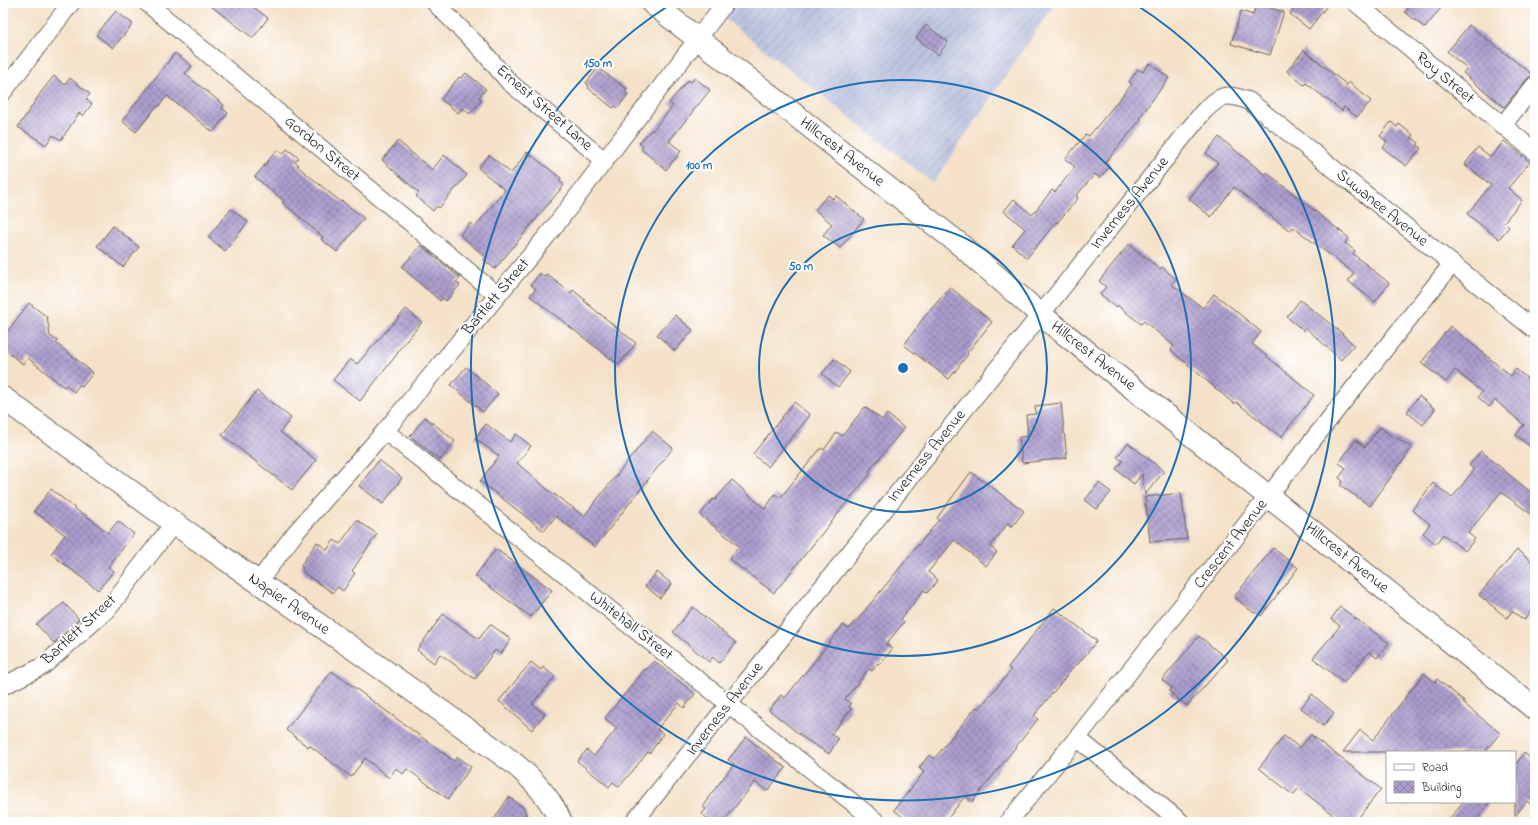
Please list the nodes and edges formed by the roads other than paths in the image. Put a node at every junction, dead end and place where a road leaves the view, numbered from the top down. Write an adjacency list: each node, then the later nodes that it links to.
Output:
1 (72, 3): 9 (street)
2 (147, 3): 15 (street, Gordon Street)
3 (435, 3): 13 (street, Ernest Street Lane)
4 (652, 3): 7 (street, Hillcrest Avenue)
5 (725, 3): 7 (street, Bartlett Street)
6 (1356, 3): 11 (street, Roy Street)
7 (698, 38): 13 (street, Bartlett Street); 16 (street, Hillcrest Avenue)
8 (1535, 85): 11 (street)
9 (3, 92)
10 (1225, 96): 14 (street, Suwanee Avenue); 16 (street, Inverness Avenue)
11 (1502, 126): 12 (street, Roy Street)
12 (1535, 152)
13 (605, 161): 15 (street, Bartlett Street)
14 (1452, 264): 17 (street, Suwanee Avenue); 20 (street, Crescent Avenue)
15 (497, 295): 19 (street, Bartlett Street)
16 (1041, 315): 20 (street, Hillcrest Avenue); 24 (street, Inverness Avenue)
17 (1535, 330)
18 (3, 398): 21 (street, Napier Avenue)
19 (385, 431): 22 (street, Bartlett Street); 24 (street, Whitehall Street)
20 (1269, 496): 25 (street, Hillcrest Avenue); 26 (street, Crescent Avenue)
21 (174, 523): 22 (street, Napier Avenue); 23 (street, Bartlett Street)
22 (258, 582): 27 (street, Napier Avenue)
23 (3, 686)
24 (728, 703): 28 (street, Inverness Avenue); 29 (street, Whitehall Street)
25 (1535, 709)
26 (1077, 738): 30 (street, Crescent Avenue); 31 (street)
27 (560, 822)
28 (634, 822)
29 (877, 822)
30 (1008, 822)
31 (1180, 822)

